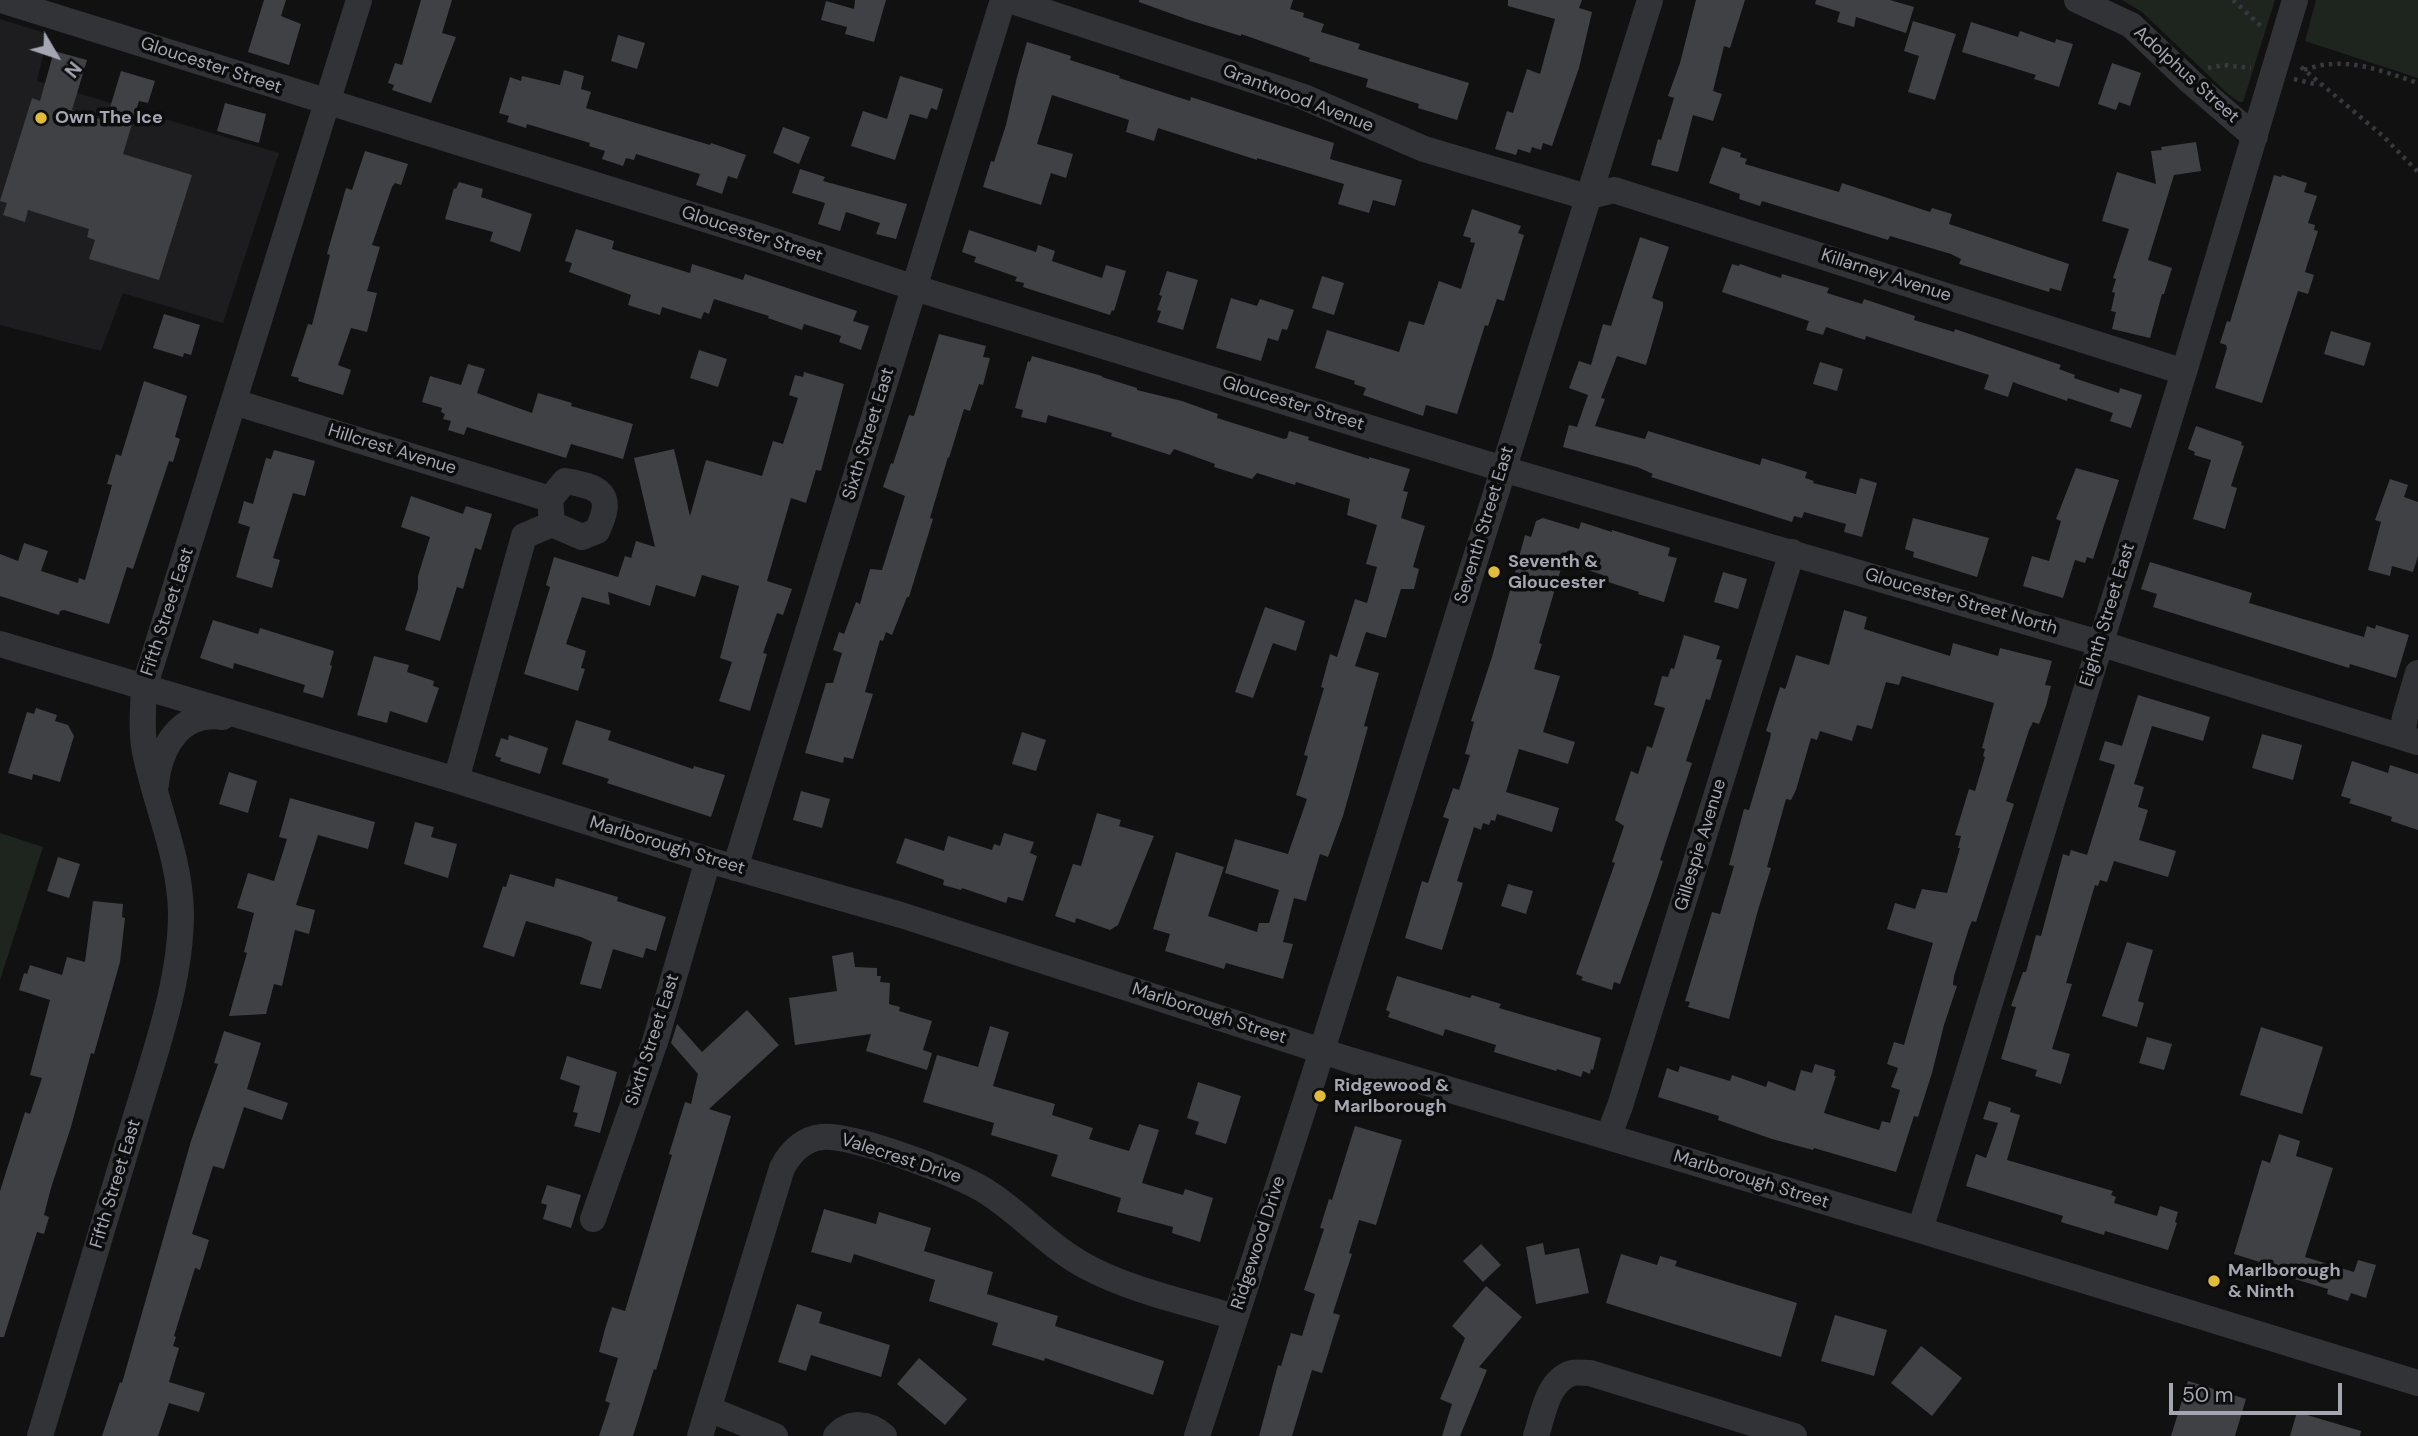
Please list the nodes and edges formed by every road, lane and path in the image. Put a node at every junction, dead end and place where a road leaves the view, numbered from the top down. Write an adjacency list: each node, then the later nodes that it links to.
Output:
1 (1, 0): 11 (street, Gloucester Street)
2 (359, 0): 11 (street, Fifth Street East)
3 (1003, 0): 15 (street, Sixth Street East)
4 (1009, 0): 14 (street, Grantwood Avenue)
5 (1650, 0): 14 (street, Seventh Street East)
6 (2077, 0): 12 (street, Adolphus Street)
7 (2295, 0): 12 (street, Eighth Street East)
8 (2304, 70): 9 (path)
9 (2418, 83)
10 (2320, 85): 13 (path)
11 (326, 103): 15 (street, Gloucester Street); 17 (street, Fifth Street East)
12 (2255, 137): 16 (street, Eighth Street East)
13 (2418, 172)
14 (1587, 197): 16 (street, Killarney Avenue); 18 (street, Seventh Street East)
15 (915, 288): 18 (street, Gloucester Street); 29 (street, Sixth Street East)
16 (2184, 372): 20 (street, Eighth Street East)
17 (234, 402): 23 (street, Fifth Street East); 26 (street, Hillcrest Avenue)
18 (1503, 469): 19 (street, Gloucester Street North); 30 (street, Seventh Street East)
19 (1792, 552): 20 (street, Gloucester Street North); 31 (street, Gillespie Avenue)
20 (2099, 643): 25 (street, Gloucester Street North); 33 (street, Eighth Street East)
21 (0, 644): 23 (street, Marlborough Street)
22 (2418, 674): 25 (street)
23 (144, 688): 24 (street, Marlborough Street); 27 (street, Fifth Street East)
24 (256, 722): 26 (street, Marlborough Street); 27 (street)
25 (2410, 740)
26 (456, 780): 28 (street, Marlborough Street)
27 (155, 787): 37 (street, Fifth Street East)
28 (708, 860): 29 (street, Marlborough Street); 32 (street, Sixth Street East)
29 (735, 868): 30 (street, Marlborough Street)
30 (1322, 1051): 31 (street, Marlborough Street); 34 (street, Ridgewood Drive)
31 (1608, 1137): 33 (street, Marlborough Street)
32 (593, 1219)
33 (1920, 1230): 35 (street, Marlborough Street)
34 (1234, 1317): 36 (street, Valecrest Drive); 42 (street, Ridgewood Drive)
35 (2418, 1383)
36 (709, 1409): 38 (street, Valecrest Drive); 39 (street)
37 (40, 1436)
38 (700, 1436)
39 (775, 1436)
40 (836, 1436): 41 (street)
41 (884, 1436)
42 (1198, 1436)
43 (1536, 1436): 44 (street)
44 (1794, 1436)

